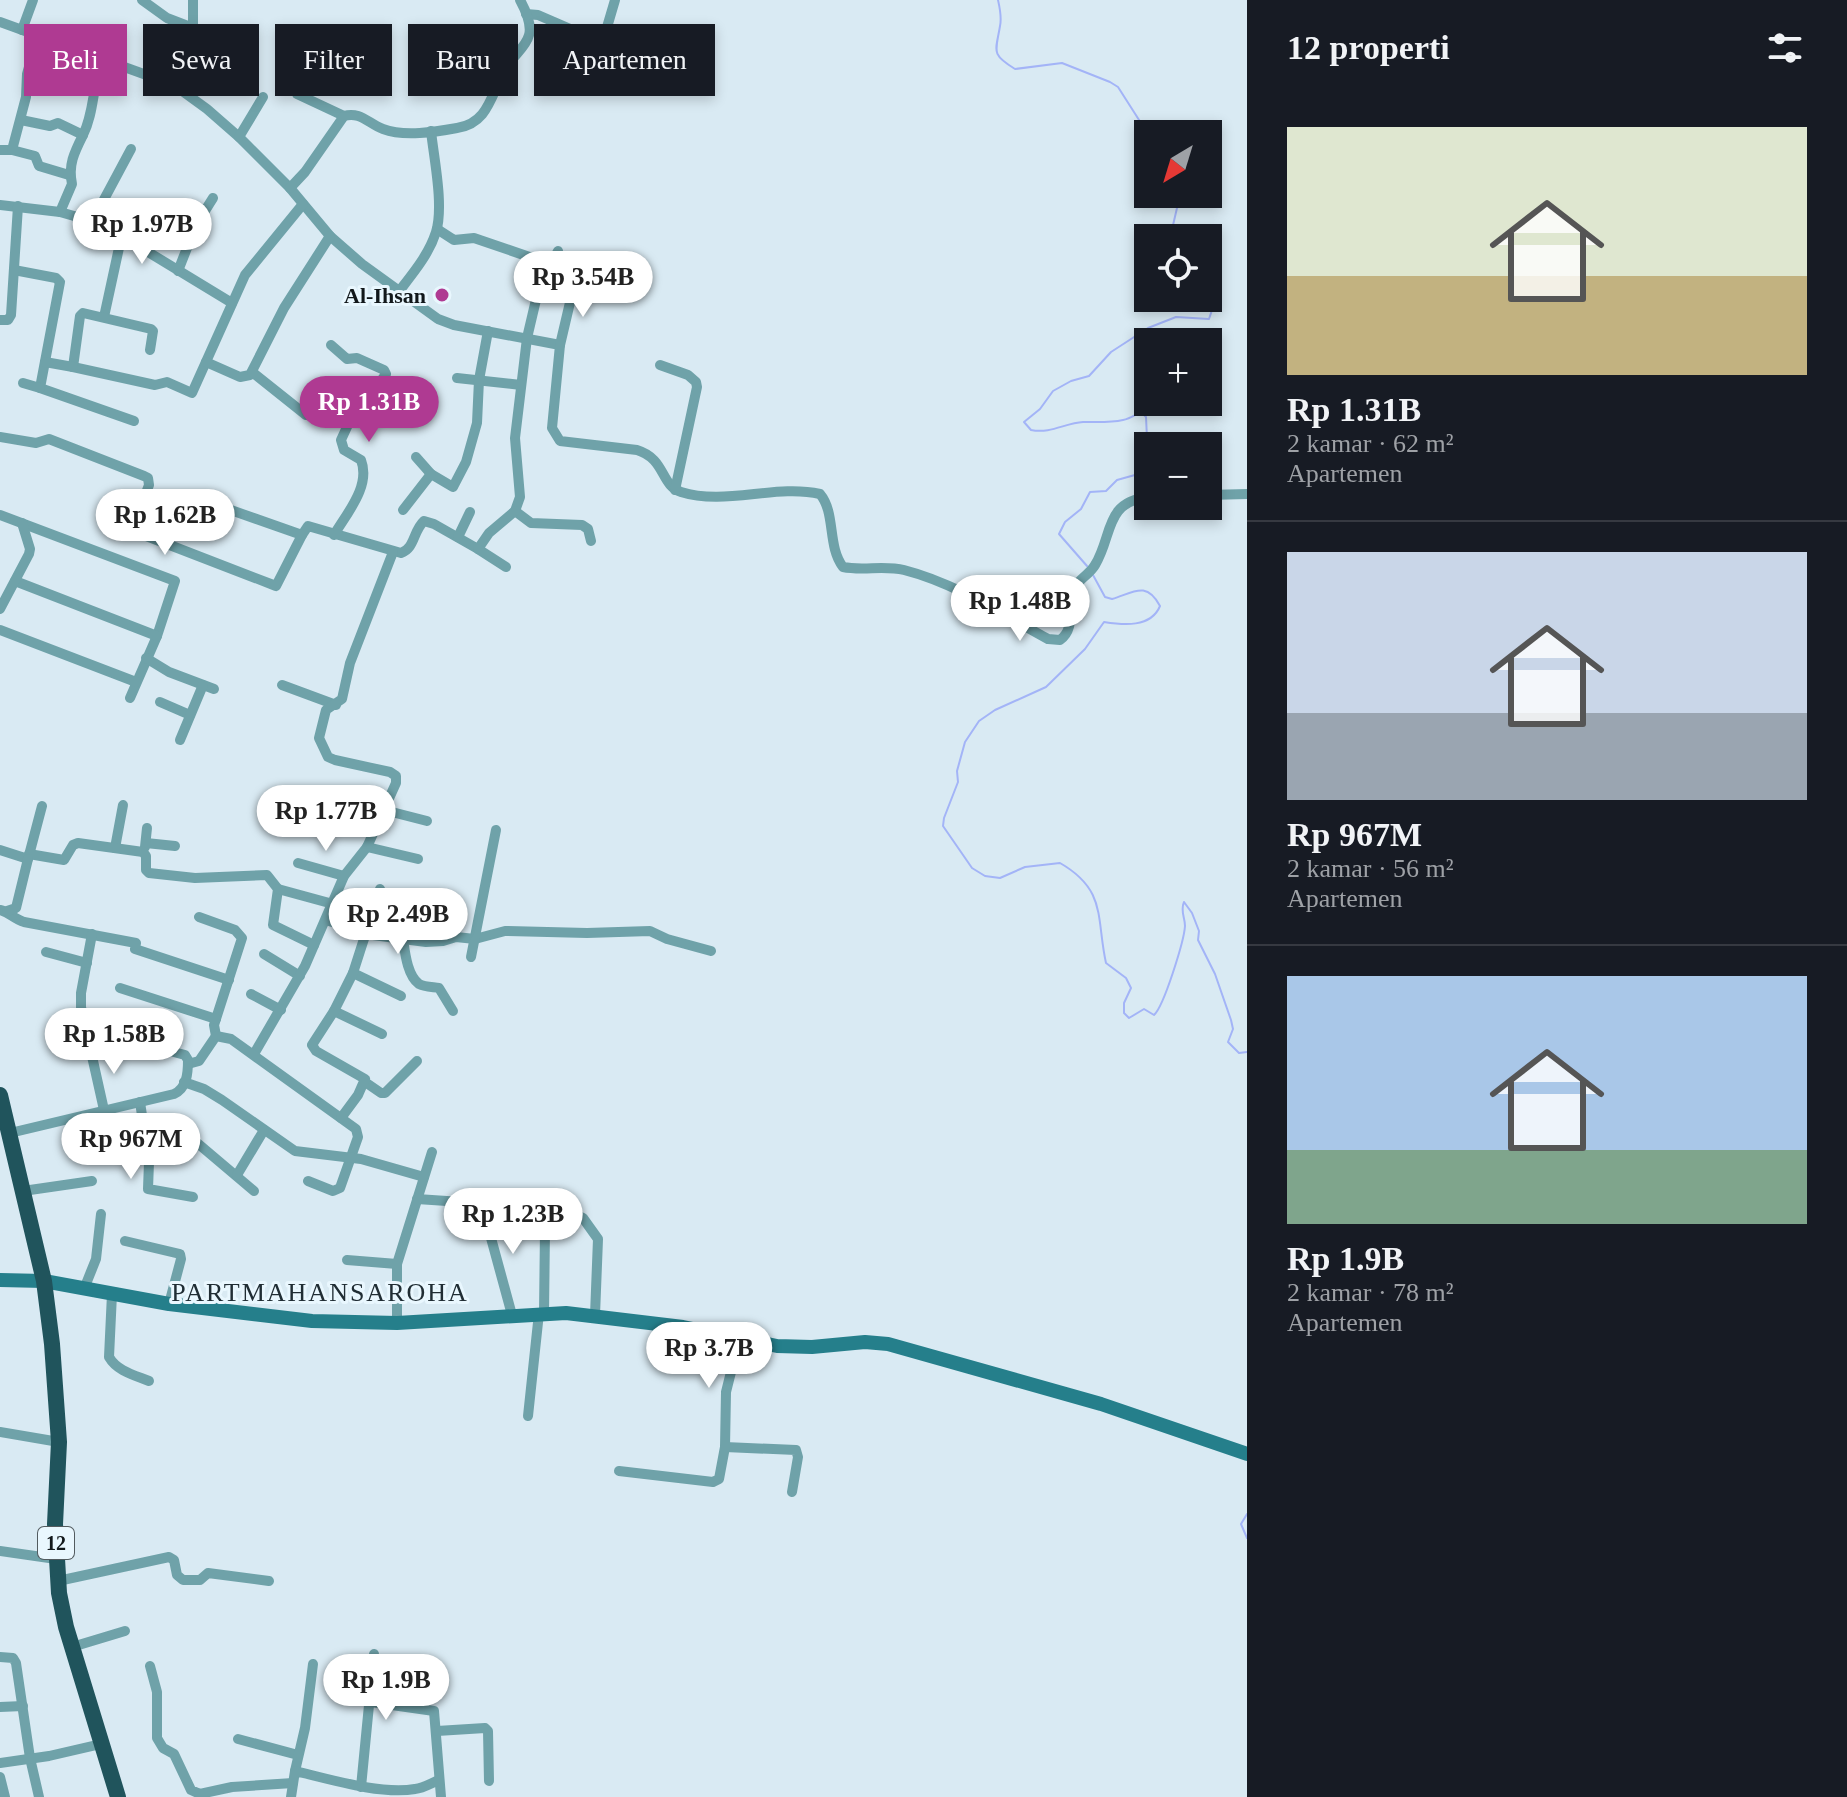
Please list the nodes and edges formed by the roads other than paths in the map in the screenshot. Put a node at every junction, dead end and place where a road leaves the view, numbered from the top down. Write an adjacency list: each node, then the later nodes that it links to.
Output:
1 (33, 0): 10 (street)
2 (142, 0): 8 (street)
3 (193, 0): 9 (street)
4 (520, 0): 6 (street)
5 (615, 0): 6 (street)
6 (526, 14): 18 (street)
7 (0, 22): 10 (street)
8 (183, 24)
9 (193, 24)
10 (22, 30)
11 (26, 96): 17 (street)
12 (94, 96): 19 (street)
13 (189, 96): 20 (street)
14 (301, 96): 16 (street)
15 (263, 97): 20 (street)
16 (344, 116): 18 (street); 24 (street)
17 (21, 120): 19 (street); 22 (street)
18 (431, 131): 31 (street)
19 (83, 135): 23 (street)
20 (239, 137): 24 (street)
21 (131, 149): 30 (street)
22 (6, 150): 23 (street)
23 (69, 175): 29 (street)
24 (290, 188): 26 (street)
25 (213, 198): 37 (street)
26 (303, 204): 33 (street); 40 (street)
27 (0, 205): 28 (street)
28 (18, 206): 29 (street); 36 (street)
29 (60, 212): 30 (street)
30 (93, 220): 32 (street)
31 (437, 229): 35 (street); 39 (street)
32 (122, 234): 37 (street); 41 (street)
33 (330, 236): 39 (street); 52 (street)
34 (558, 251): 35 (street)
35 (550, 264): 44 (street)
36 (14, 270): 42 (street); 48 (street)
37 (178, 271): 40 (street)
38 (598, 280): 46 (street)
39 (400, 290): 43 (street)
40 (232, 303): 49 (street)
41 (104, 317): 47 (street); 51 (street)
42 (0, 320)
43 (488, 331): 44 (street); 54 (street)
44 (527, 338): 46 (street); 56 (street)
45 (331, 345): 59 (street)
46 (560, 345): 63 (street)
47 (150, 350)
48 (45, 362): 51 (street); 57 (street)
49 (206, 362): 51 (street); 52 (street)
50 (660, 365): 63 (street)
51 (73, 367)
52 (252, 372): 59 (street)
53 (457, 378): 54 (street)
54 (479, 380): 56 (street); 62 (street)
55 (23, 383): 57 (street)
56 (521, 385): 69 (street)
57 (40, 388): 58 (street)
58 (134, 421)
59 (349, 422): 74 (street)
60 (0, 437): 73 (street)
61 (416, 457): 62 (street)
62 (431, 474): 68 (street)
63 (675, 490): 66 (street)
64 (1247, 494): 65 (street)
65 (1222, 495)
66 (1134, 501)
67 (228, 509): 73 (street)
68 (403, 510)
69 (515, 511): 76 (street); 77 (street)
70 (470, 512): 75 (street)
71 (0, 515): 72 (street)
72 (22, 523): 80 (street); 83 (street)
73 (302, 535): 74 (street)
74 (334, 535): 78 (street)
75 (458, 537): 77 (street); 78 (street)
76 (591, 541)
77 (478, 549): 79 (street)
78 (393, 552): 89 (street)
79 (506, 567)
80 (15, 581): 81 (street); 83 (street)
81 (0, 609)
82 (0, 630): 85 (street)
83 (157, 636): 84 (street)
84 (146, 658): 85 (street); 90 (street)
85 (136, 682): 87 (street)
86 (282, 685): 89 (street)
87 (130, 698)
88 (160, 702): 90 (street)
89 (336, 705): 94 (street)
90 (190, 715): 91 (street)
91 (180, 740)
92 (123, 805): 100 (street)
93 (42, 806): 103 (street)
94 (384, 810): 95 (street); 99 (street)
95 (427, 821)
96 (147, 828): 101 (street)
97 (496, 830): 116 (street)
98 (175, 846): 101 (street)
99 (367, 847): 104 (street); 106 (street)
100 (115, 848): 101 (street); 103 (street)
101 (145, 848): 107 (street)
102 (0, 850): 103 (street)
103 (29, 856): 110 (street)
104 (418, 859)
105 (298, 863): 106 (street)
106 (344, 876): 109 (street)
107 (278, 889): 109 (street); 117 (street)
108 (380, 889): 113 (street)
109 (333, 904): 112 (street)
110 (4, 911): 114 (street)
111 (199, 917): 125 (street)
112 (326, 920): 113 (street); 117 (street)
113 (367, 933): 115 (street); 123 (street)
114 (92, 934): 122 (street); 125 (street)
115 (403, 939): 116 (street); 131 (street)
116 (475, 939): 118 (street); 121 (street)
117 (314, 945): 124 (street)
118 (711, 951)
119 (46, 952): 122 (street)
120 (264, 954): 124 (street)
121 (471, 957)
122 (87, 963): 135 (street)
123 (353, 973): 128 (street); 130 (street)
124 (300, 976): 129 (street)
125 (229, 980): 132 (street)
126 (120, 988): 132 (street)
127 (251, 994): 129 (street)
128 (401, 996)
129 (281, 1010): 136 (street)
130 (334, 1011): 133 (street); 140 (street)
131 (453, 1011)
132 (216, 1019): 134 (street)
133 (382, 1034)
134 (216, 1036): 136 (street); 138 (street)
135 (90, 1049): 138 (street); 143 (street)
136 (254, 1054): 144 (street)
137 (417, 1061): 140 (street)
138 (188, 1064): 139 (street)
139 (184, 1082): 142 (street); 145 (street)
140 (365, 1082): 144 (street)
141 (0, 1095): 146 (highway, 12)
142 (140, 1102): 143 (street); 156 (street)
143 (104, 1110): 146 (street)
144 (341, 1118): 149 (street)
145 (264, 1130): 149 (street); 150 (street)
146 (10, 1133): 154 (highway, 12)
147 (159, 1136): 150 (street)
148 (432, 1152): 151 (street)
149 (350, 1158): 151 (street); 153 (street)
150 (237, 1175): 155 (street)
151 (424, 1177): 157 (street)
152 (92, 1181): 154 (street)
153 (308, 1181)
154 (23, 1191): 165 (highway, 12)
155 (254, 1191)
156 (193, 1197)
157 (417, 1199): 158 (street); 163 (street)
158 (482, 1205): 170 (street); 171 (street)
159 (101, 1214): 166 (street)
160 (545, 1230): 169 (street)
161 (125, 1241): 168 (street)
162 (347, 1260): 163 (street)
163 (397, 1264): 172 (street)
164 (0, 1280): 165 (main road)
165 (44, 1281): 166 (main road); 177 (highway, 12)
166 (84, 1289): 167 (main road)
167 (112, 1294): 168 (main road); 174 (street)
168 (169, 1304): 172 (main road)
169 (542, 1313): 170 (main road); 171 (main road); 175 (street)
170 (512, 1315): 172 (main road)
171 (595, 1315): 173 (main road)
172 (397, 1323)
173 (739, 1340): 178 (street); 179 (main road)
174 (149, 1381)
175 (528, 1416)
176 (0, 1432): 177 (street)
177 (59, 1442): 183 (highway, 12)
178 (725, 1447): 180 (street); 181 (street)
179 (1247, 1454)
180 (619, 1471)
181 (792, 1492)
182 (0, 1551): 183 (street)
183 (56, 1559): 184 (highway, 12)
184 (58, 1581): 185 (street); 187 (highway, 12)
185 (269, 1581)
186 (125, 1631): 187 (street)
187 (72, 1647): 197 (highway, 12)
188 (374, 1654): 192 (street)
189 (0, 1657): 193 (street)
190 (313, 1664): 198 (street)
191 (150, 1666): 205 (street)
192 (371, 1702): 195 (street); 206 (street)
193 (23, 1706): 194 (street); 199 (street)
194 (0, 1707)
195 (437, 1731): 203 (street); 204 (street)
196 (238, 1739): 198 (street)
197 (101, 1744): 199 (street); 209 (highway, 12)
198 (298, 1755): 201 (street)
199 (30, 1758): 200 (street); 208 (street)
200 (0, 1763)
201 (295, 1771): 205 (street); 206 (street)
202 (0, 1777): 207 (street)
203 (439, 1780): 206 (street); 211 (street)
204 (489, 1781)
205 (293, 1783): 210 (street)
206 (368, 1790)
207 (5, 1797)
208 (39, 1797)
209 (118, 1797)
210 (291, 1797)
211 (441, 1797)

